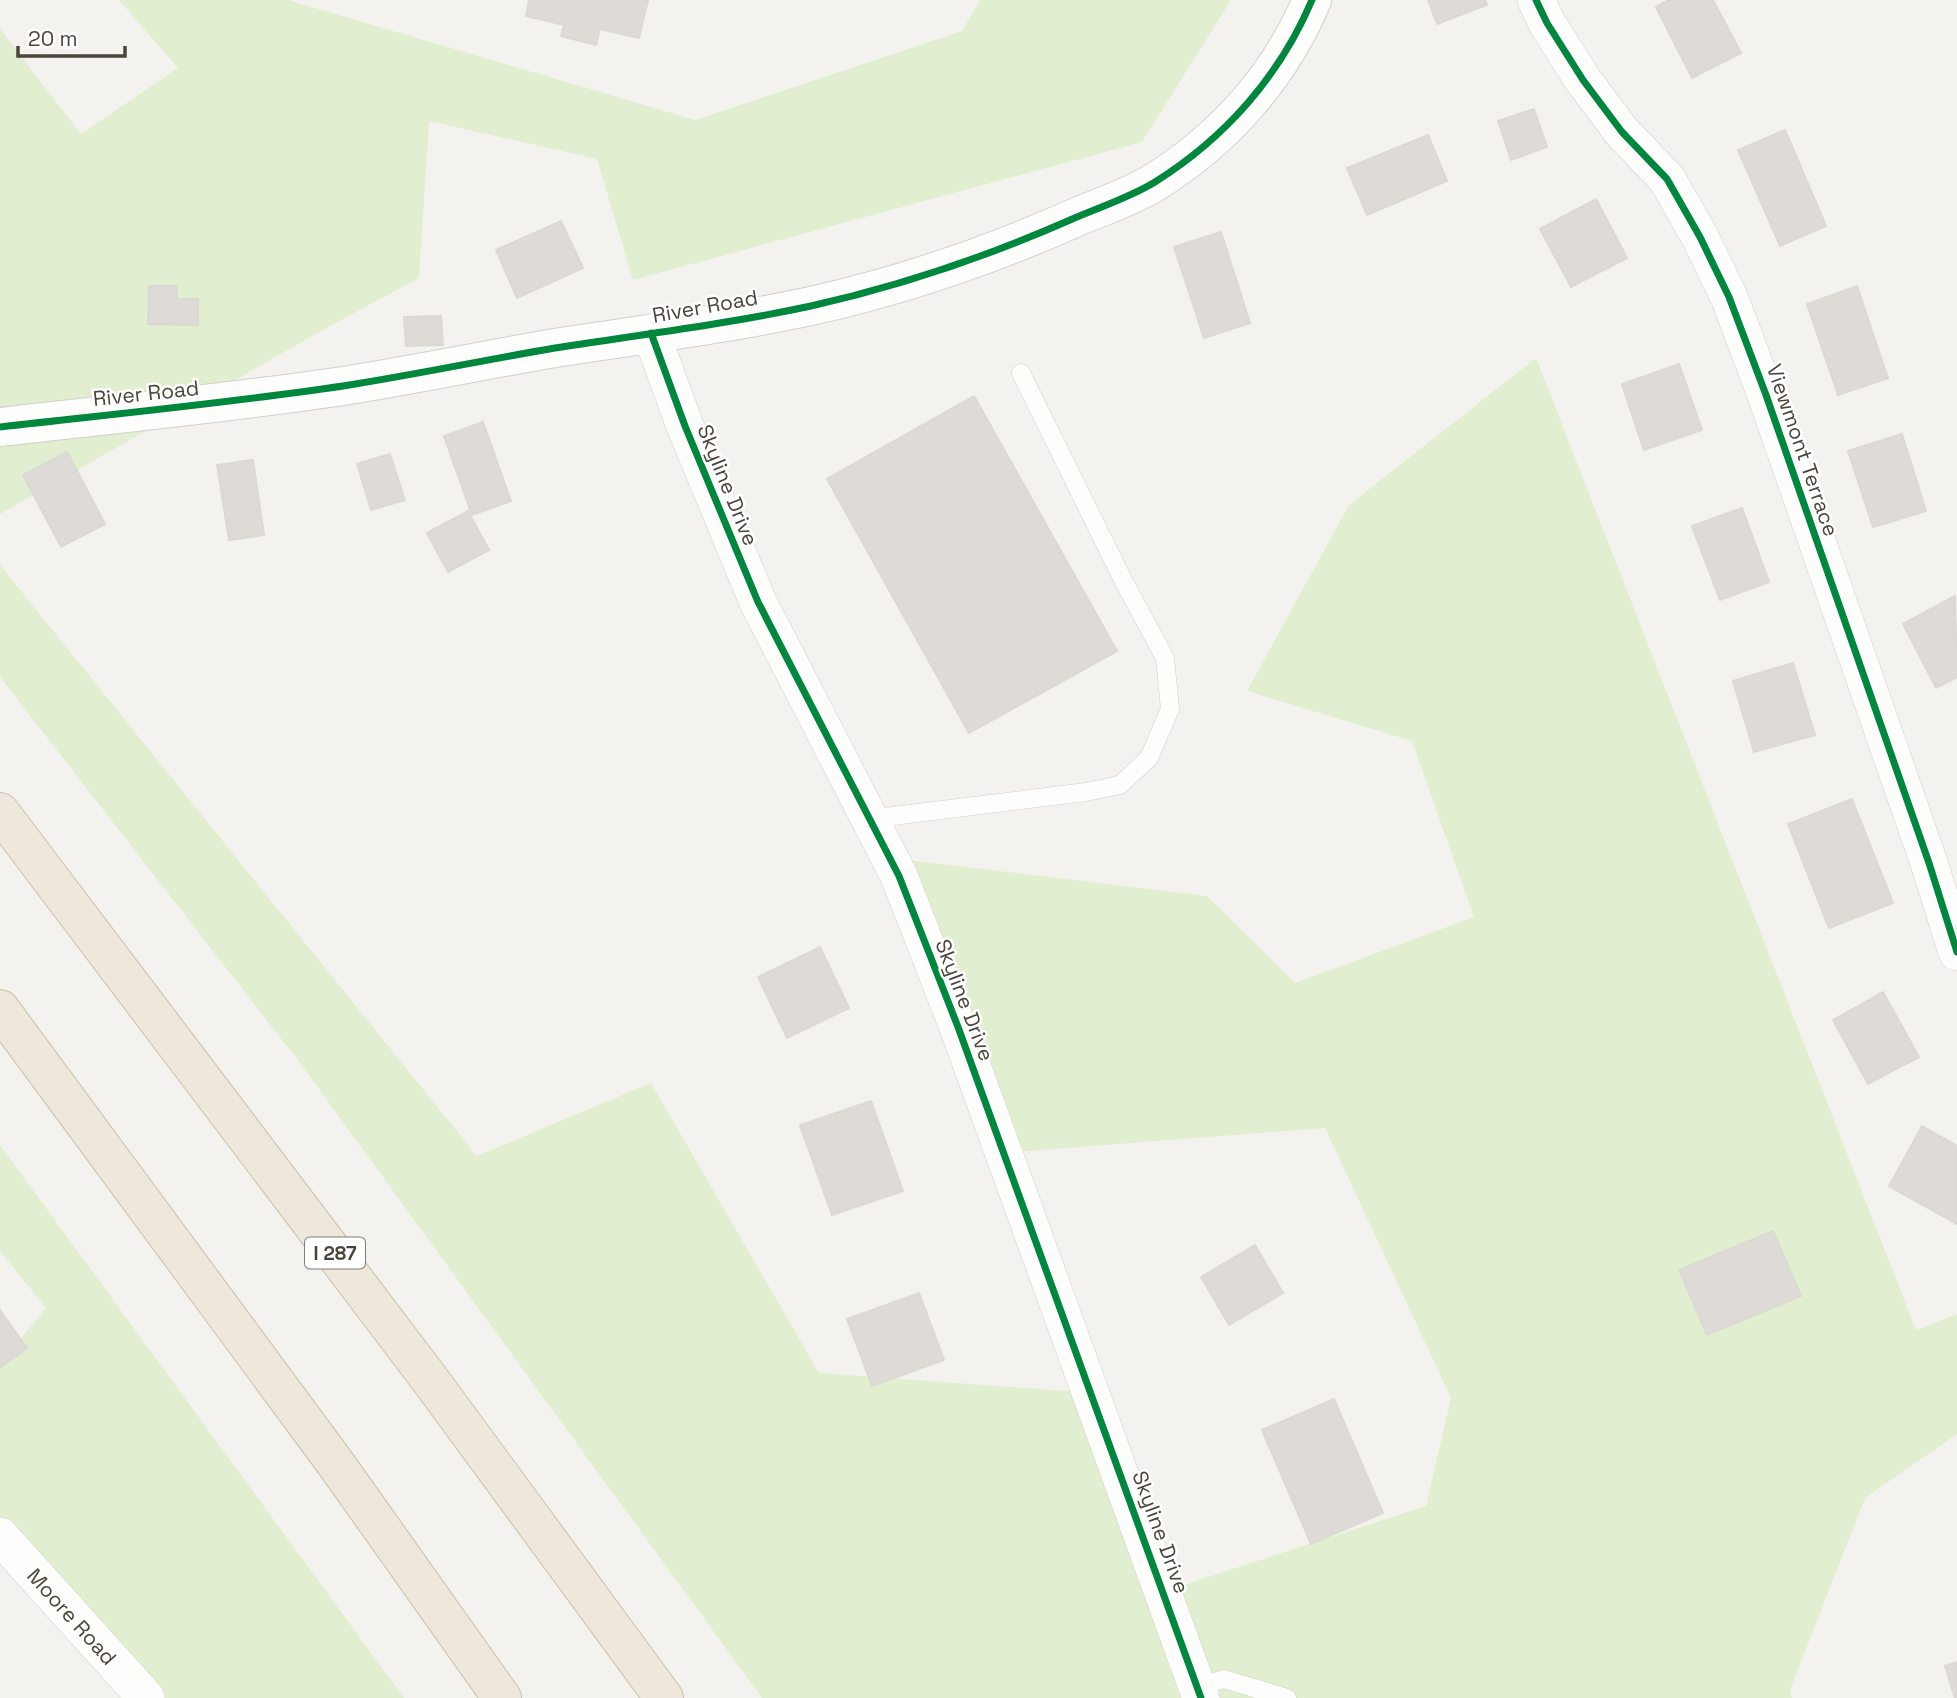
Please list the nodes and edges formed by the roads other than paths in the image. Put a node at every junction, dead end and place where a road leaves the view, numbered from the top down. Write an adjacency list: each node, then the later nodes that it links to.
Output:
1 (1312, 0): 3 (street, River Road)
2 (1536, 0): 8 (street, Viewmont Terrace)
3 (652, 333): 5 (street, River Road); 7 (street, Skyline Drive)
4 (1021, 373): 7 (lane)
5 (0, 427)
6 (0, 812): 14 (highway, I 287)
7 (869, 819): 11 (street, Skyline Drive)
8 (1957, 952)
9 (0, 1009): 13 (highway)
10 (0, 1536): 12 (street, Moore Road)
11 (1200, 1693): 15 (lane)
12 (146, 1698)
13 (502, 1698)
14 (664, 1698)
15 (1287, 1698)

